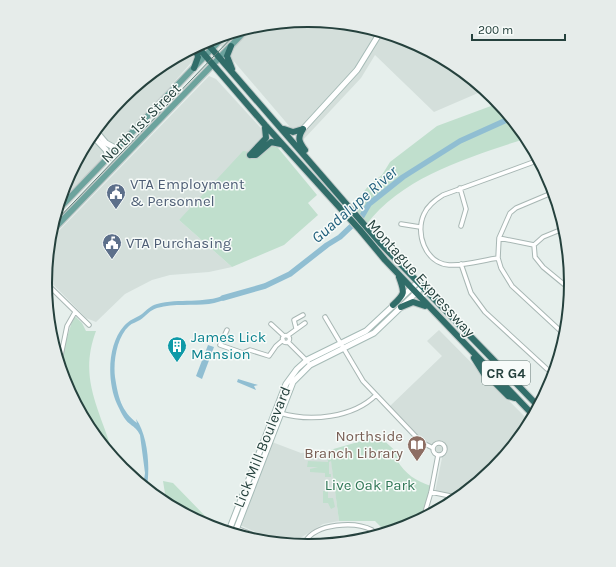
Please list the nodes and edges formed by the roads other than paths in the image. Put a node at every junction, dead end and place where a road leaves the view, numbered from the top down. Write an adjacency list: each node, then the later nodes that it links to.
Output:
1 (240, 37): 4 (main road, North 1st Street)
2 (377, 37): 15 (main road)
3 (216, 45): 5 (main road, North 1st Street)
4 (231, 46): 9 (main road, North 1st Street); 12 (highway)
5 (212, 49): 8 (main road, North 1st Street); 9 (highway, Montague Expressway / CR G4)
6 (201, 51): 8 (highway, Montague Expressway / CR G4)
7 (197, 52): 11 (highway)
8 (206, 55): 10 (highway, Montague Expressway / CR G4); 11 (main road, North 1st Street)
9 (220, 58): 10 (main road, North 1st Street); 12 (highway, Montague Expressway / CR G4)
10 (213, 65): 13 (highway, Montague Expressway / CR G4); 28 (main road, North 1st Street)
11 (194, 68): 19 (main road, North 1st Street)
12 (234, 74): 14 (highway, Montague Expressway / CR G4)
13 (264, 125): 18 (highway, Montague Expressway / CR G4); 18 (highway)
14 (280, 127): 15 (highway); 22 (highway, Montague Expressway / CR G4)
15 (303, 129): 22 (highway)
16 (99, 135): 19 (main road)
17 (96, 139): 20 (main road)
18 (282, 145): 26 (highway, Montague Expressway / CR G4)
19 (117, 149): 20 (main road, North 1st Street)
20 (108, 158): 25 (main road, North 1st Street)
21 (534, 162): 23 (street)
22 (313, 166): 26 (highway, Montague Expressway / CR G4)
23 (460, 188): 29 (street); 30 (street)
24 (549, 195): 33 (street)
25 (64, 203)
26 (344, 206): 31 (highway, Montague Expressway / CR G4)
27 (401, 224): 30 (street)
28 (58, 225)
29 (462, 226)
30 (420, 227): 36 (street)
31 (363, 228): 37 (highway, Montague Expressway / CR G4); 38 (highway, Montague Expressway / CR G4)
32 (559, 230): 34 (street)
33 (499, 238): 34 (street); 35 (street)
34 (534, 245): 39 (street)
35 (498, 258): 36 (street); 53 (street)
36 (461, 264): 59 (street)
37 (397, 274): 41 (highway, Montague Expressway / CR G4); 42 (highway)
38 (420, 284): 41 (main road, Lick Mill Boulevard); 62 (highway, Montague Expressway / CR G4)
39 (564, 284)
40 (52, 289): 45 (street)
41 (413, 291): 42 (main road, Lick Mill Boulevard); 43 (highway, Montague Expressway / CR G4); 44 (main road, Lick Mill Boulevard)
42 (393, 305): 55 (main road, Lick Mill Boulevard)
43 (427, 306): 44 (highway); 57 (highway, Montague Expressway / CR G4)
44 (401, 307): 55 (main road, Lick Mill Boulevard)
45 (75, 312): 50 (street); 56 (street)
46 (303, 315): 51 (street)
47 (325, 317): 55 (street)
48 (305, 323): 51 (street)
49 (271, 324): 54 (street)
50 (89, 325)
51 (296, 328): 54 (street)
52 (227, 330): 54 (street)
53 (560, 331)
54 (285, 337): 58 (street)
55 (342, 346): 58 (main road, Lick Mill Boulevard); 60 (street)
56 (60, 350)
57 (470, 351): 61 (highway, Montague Expressway / CR G4); 61 (highway)
58 (308, 362): 64 (main road, Lick Mill Boulevard); 70 (main road, Lick Mill Boulevard)
59 (550, 368)
60 (376, 395): 64 (street); 65 (street)
61 (517, 399): 63 (highway, Montague Expressway / CR G4)
62 (535, 403)
63 (530, 412)
64 (280, 413): 71 (main road, Lick Mill Boulevard)
65 (433, 448): 66 (street); 66 (street)
66 (438, 455): 67 (street)
67 (431, 492): 68 (street); 69 (street)
68 (452, 496)
69 (425, 512)
70 (231, 526): 71 (street)
71 (237, 528): 72 (street)
72 (248, 532)
73 (371, 532): 74 (street)
74 (307, 540)

